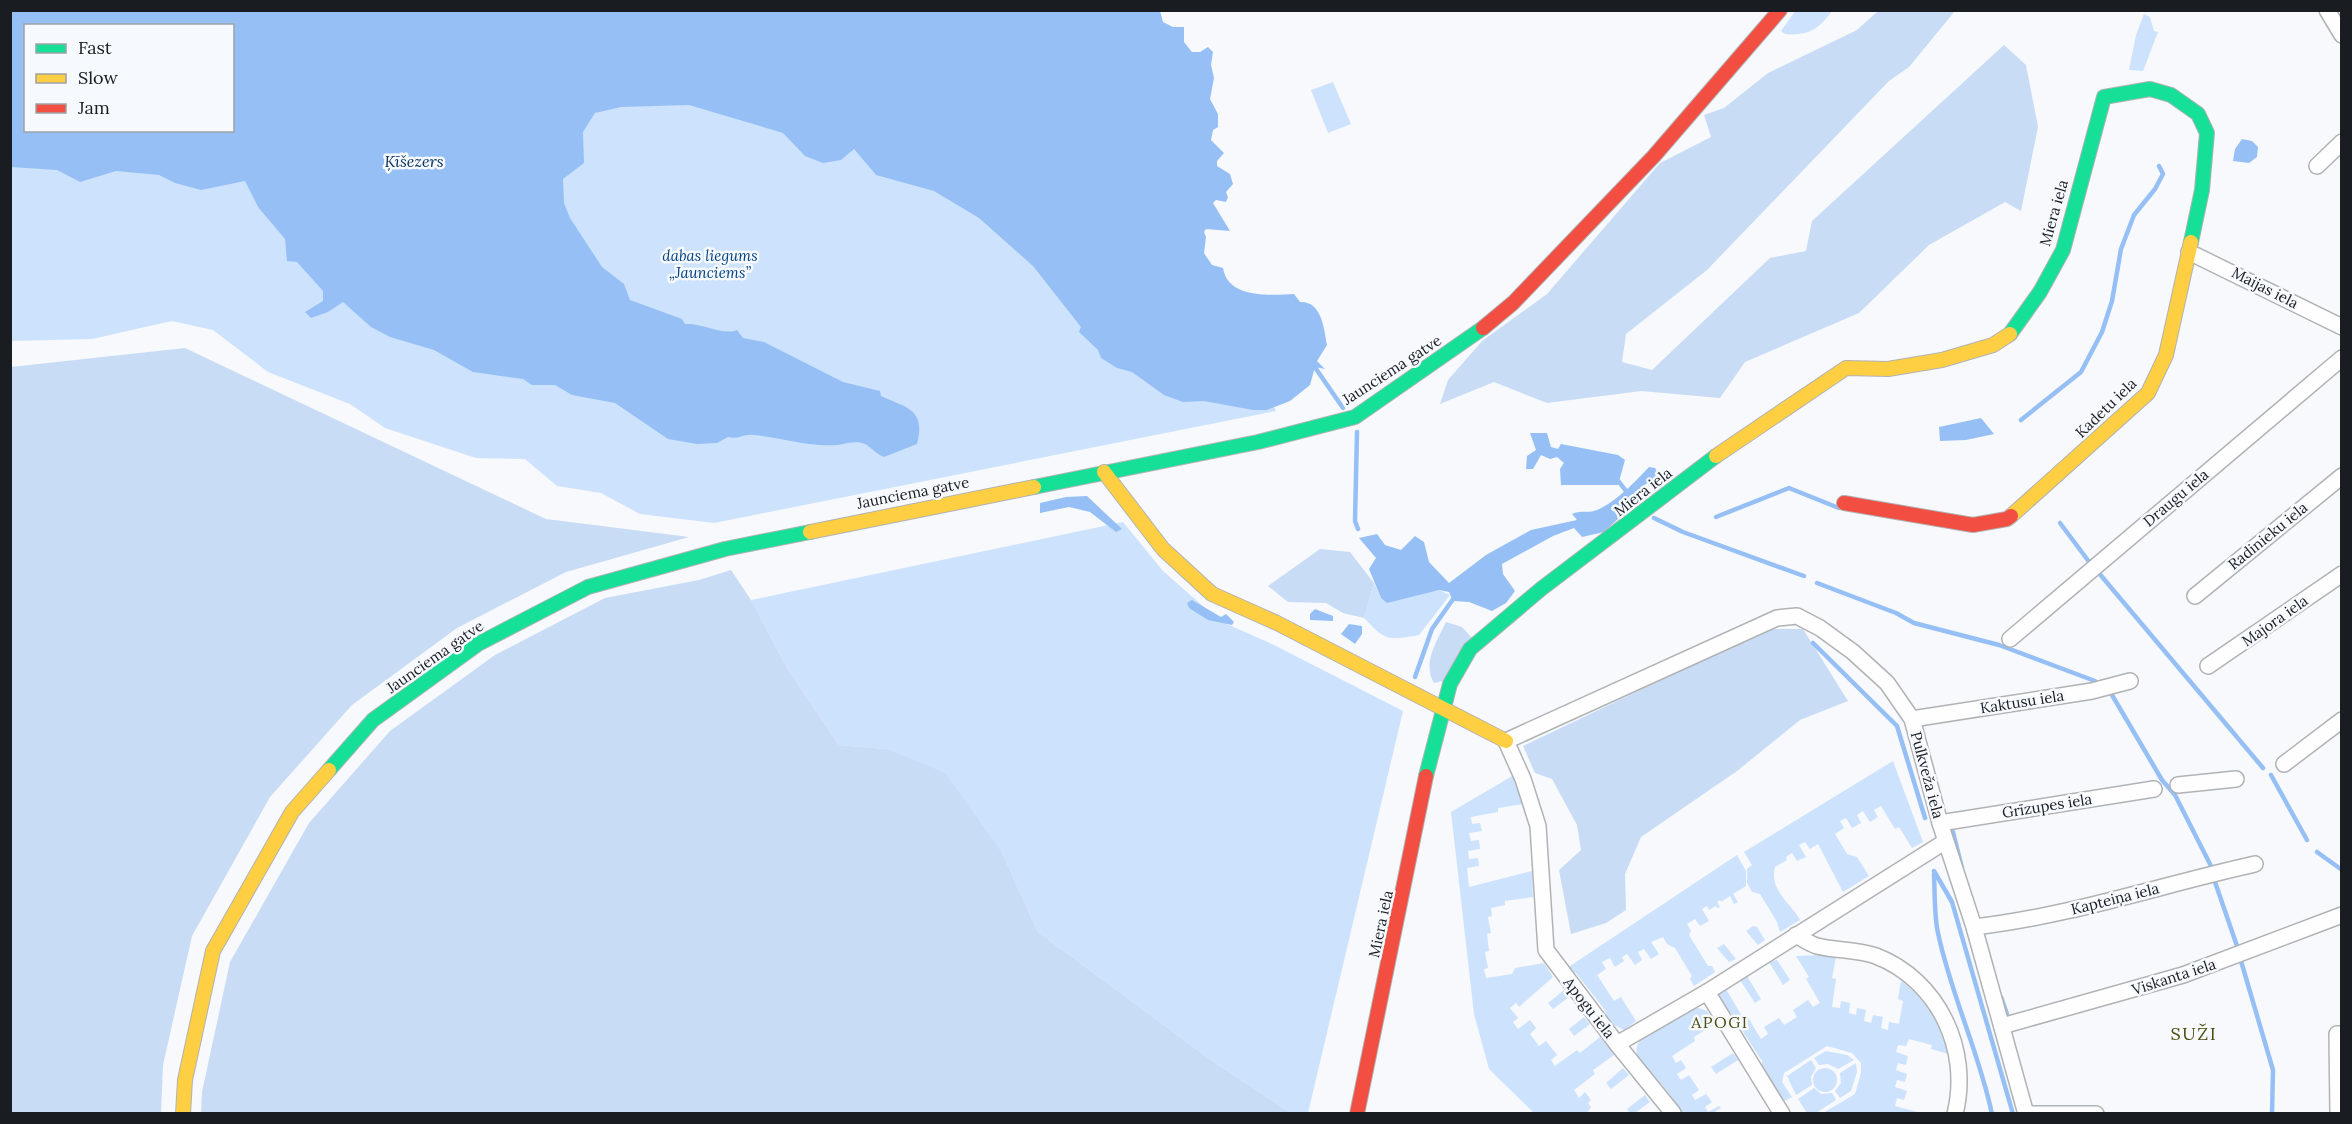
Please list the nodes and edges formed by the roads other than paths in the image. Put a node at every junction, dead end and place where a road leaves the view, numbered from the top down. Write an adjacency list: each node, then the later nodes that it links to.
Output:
1 (1780, 10): 10 (street, Jaunciema gatve)
2 (2327, 10): 3 (street)
3 (2342, 34)
4 (2150, 89): 7 (street, Kadetu iela); 18 (street, Miera iela)
5 (2342, 142): 6 (street)
6 (2317, 166)
7 (2189, 252): 8 (street, Maijas iela); 12 (street, Kadetu iela)
8 (2342, 327)
9 (2342, 358): 15 (street, Draugu iela)
10 (1104, 472): 18 (street); 36 (street, Jaunciema gatve)
11 (2342, 476): 14 (street, Radinieku iela)
12 (1844, 503)
13 (2342, 574): 16 (street, Majora iela)
14 (2195, 596)
15 (2010, 639)
16 (2208, 666)
17 (2130, 681): 19 (street, Kaktusu iela)
18 (1442, 708): 21 (street); 37 (street, Miera iela)
19 (1912, 719): 21 (street, Pulkveža iela); 26 (street, Pulkveža iela)
20 (2342, 720): 22 (street)
21 (1506, 741): 35 (street, Apogu iela)
22 (2284, 764)
23 (2236, 779): 24 (street)
24 (2178, 785)
25 (2154, 789): 26 (street, Grīzupes iela)
26 (1940, 823): 27 (street, Pulkveža iela)
27 (1946, 841): 30 (street, Pulkveža iela); 31 (street, Apogu iela)
28 (2254, 864): 30 (street, Kapteiņa iela)
29 (2342, 915): 33 (street, Viskanta iela)
30 (1974, 927): 33 (street, Pulkveža iela)
31 (1796, 935): 32 (street, Apogu iela); 40 (street)
32 (1707, 992): 35 (street, Apogu iela); 39 (street)
33 (2002, 1026): 41 (street, Pulkveža iela)
34 (2339, 1034): 43 (street)
35 (1617, 1044): 38 (street)
36 (183, 1113)
37 (1357, 1113)
38 (1673, 1113)
39 (1782, 1113)
40 (1955, 1113)
41 (2027, 1113): 42 (street)
42 (2096, 1113)
43 (2338, 1113)

